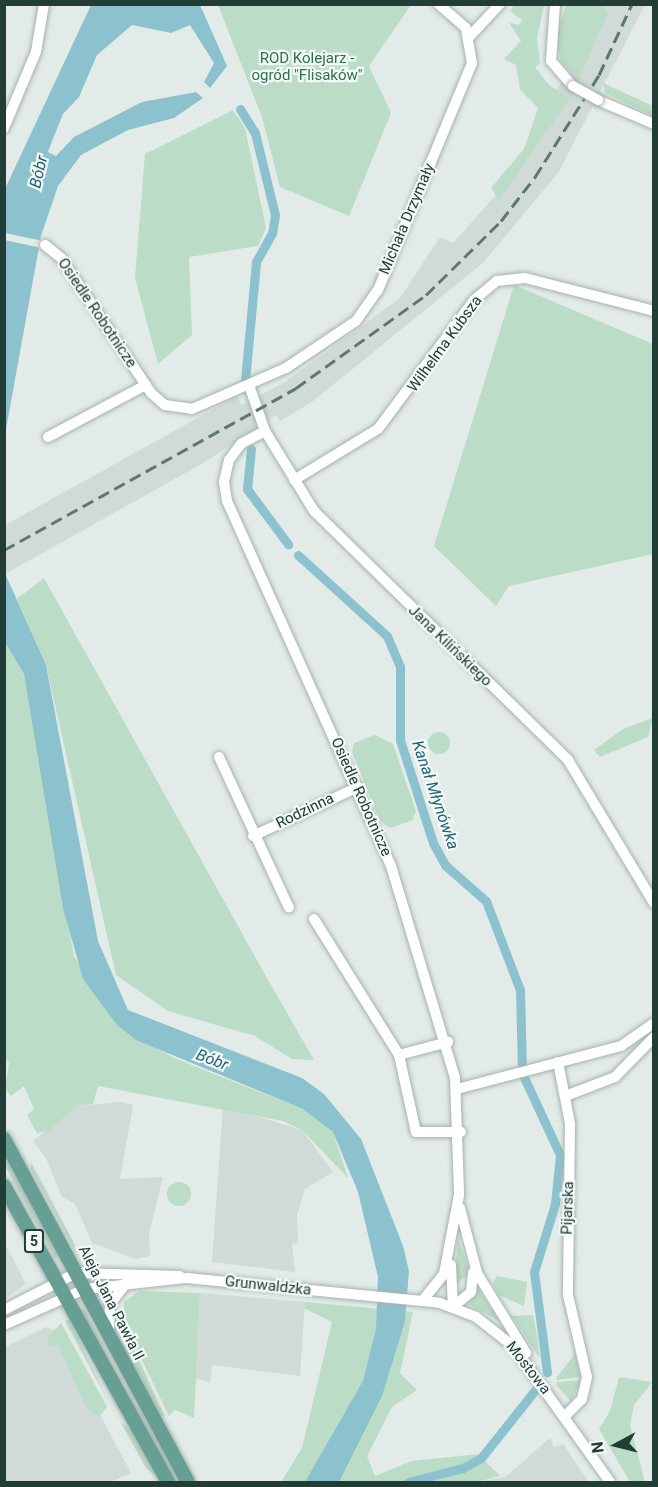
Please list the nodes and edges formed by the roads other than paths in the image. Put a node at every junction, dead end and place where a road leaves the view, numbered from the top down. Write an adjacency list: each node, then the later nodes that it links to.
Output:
1 (44, 4): 8 (street)
2 (438, 4): 5 (street)
3 (500, 4): 6 (street)
4 (555, 4): 7 (street, bridge)
5 (451, 10): 6 (street)
6 (470, 36): 12 (street, Michała Drzymały)
7 (654, 124)
8 (4, 128)
9 (45, 245): 11 (street, Osiedle Robotnicze)
10 (654, 311): 15 (street, Wilhelma Kubsza)
11 (146, 386): 12 (street, Osiedle Robotnicze); 14 (street)
12 (250, 388): 13 (street, Jana Kilińskiego)
13 (265, 431): 15 (street, Jana Kilińskiego); 17 (street, Osiedle Robotnicze)
14 (48, 437)
15 (294, 480): 19 (street, Jana Kilińskiego)
16 (219, 757): 18 (street)
17 (358, 787): 18 (street, Rodzinna); 24 (street, Osiedle Robotnicze)
18 (253, 836): 20 (street)
19 (654, 903)
20 (289, 908)
21 (314, 919): 25 (street)
22 (654, 1023): 26 (street)
23 (654, 1037): 28 (street)
24 (448, 1042): 25 (street); 27 (street, Osiedle Robotnicze)
25 (399, 1055): 29 (street)
26 (558, 1062): 27 (street); 28 (street, Pijarska)
27 (457, 1089): 29 (street, Osiedle Robotnicze)
28 (568, 1095): 48 (street, Pijarska)
29 (461, 1132): 32 (street, Osiedle Robotnicze)
30 (4, 1139): 35 (main road, Aleja Jana Pawła II / 5)
31 (4, 1186): 37 (main road, 5)
32 (459, 1195): 33 (street, Osiedle Robotnicze); 34 (street, Osiedle Robotnicze)
33 (452, 1238): 42 (street, Osiedle Robotnicze); 43 (street, Osiedle Robotnicze)
34 (468, 1249): 43 (street, Osiedle Robotnicze); 47 (street, Osiedle Robotnicze)
35 (76, 1273): 36 (street, Grunwaldzka); 37 (street, Grunwaldzka); 39 (main road, Aleja Jana Pawła II / 5)
36 (187, 1278): 38 (street, Grunwaldzka); 40 (street, Grunwaldzka)
37 (57, 1282): 41 (main road, 5); 44 (street, Grunwaldzka)
38 (127, 1282): 39 (street, Grunwaldzka); 46 (street)
39 (85, 1289): 41 (street, Grunwaldzka); 46 (main road, Aleja Jana Pawła II / 5)
40 (348, 1294): 42 (street, Mostowa)
41 (64, 1297): 45 (street, Grunwaldzka); 49 (main road, 5)
42 (419, 1300): 43 (street, Mostowa)
43 (453, 1307): 47 (street, Mostowa)
44 (4, 1310)
45 (4, 1325)
46 (110, 1340): 50 (main road, Aleja Jana Pawła II / 5)
47 (534, 1370): 48 (street, Mostowa)
48 (565, 1416): 51 (street, Mostowa)
49 (168, 1482)
50 (188, 1482)
51 (610, 1482)

